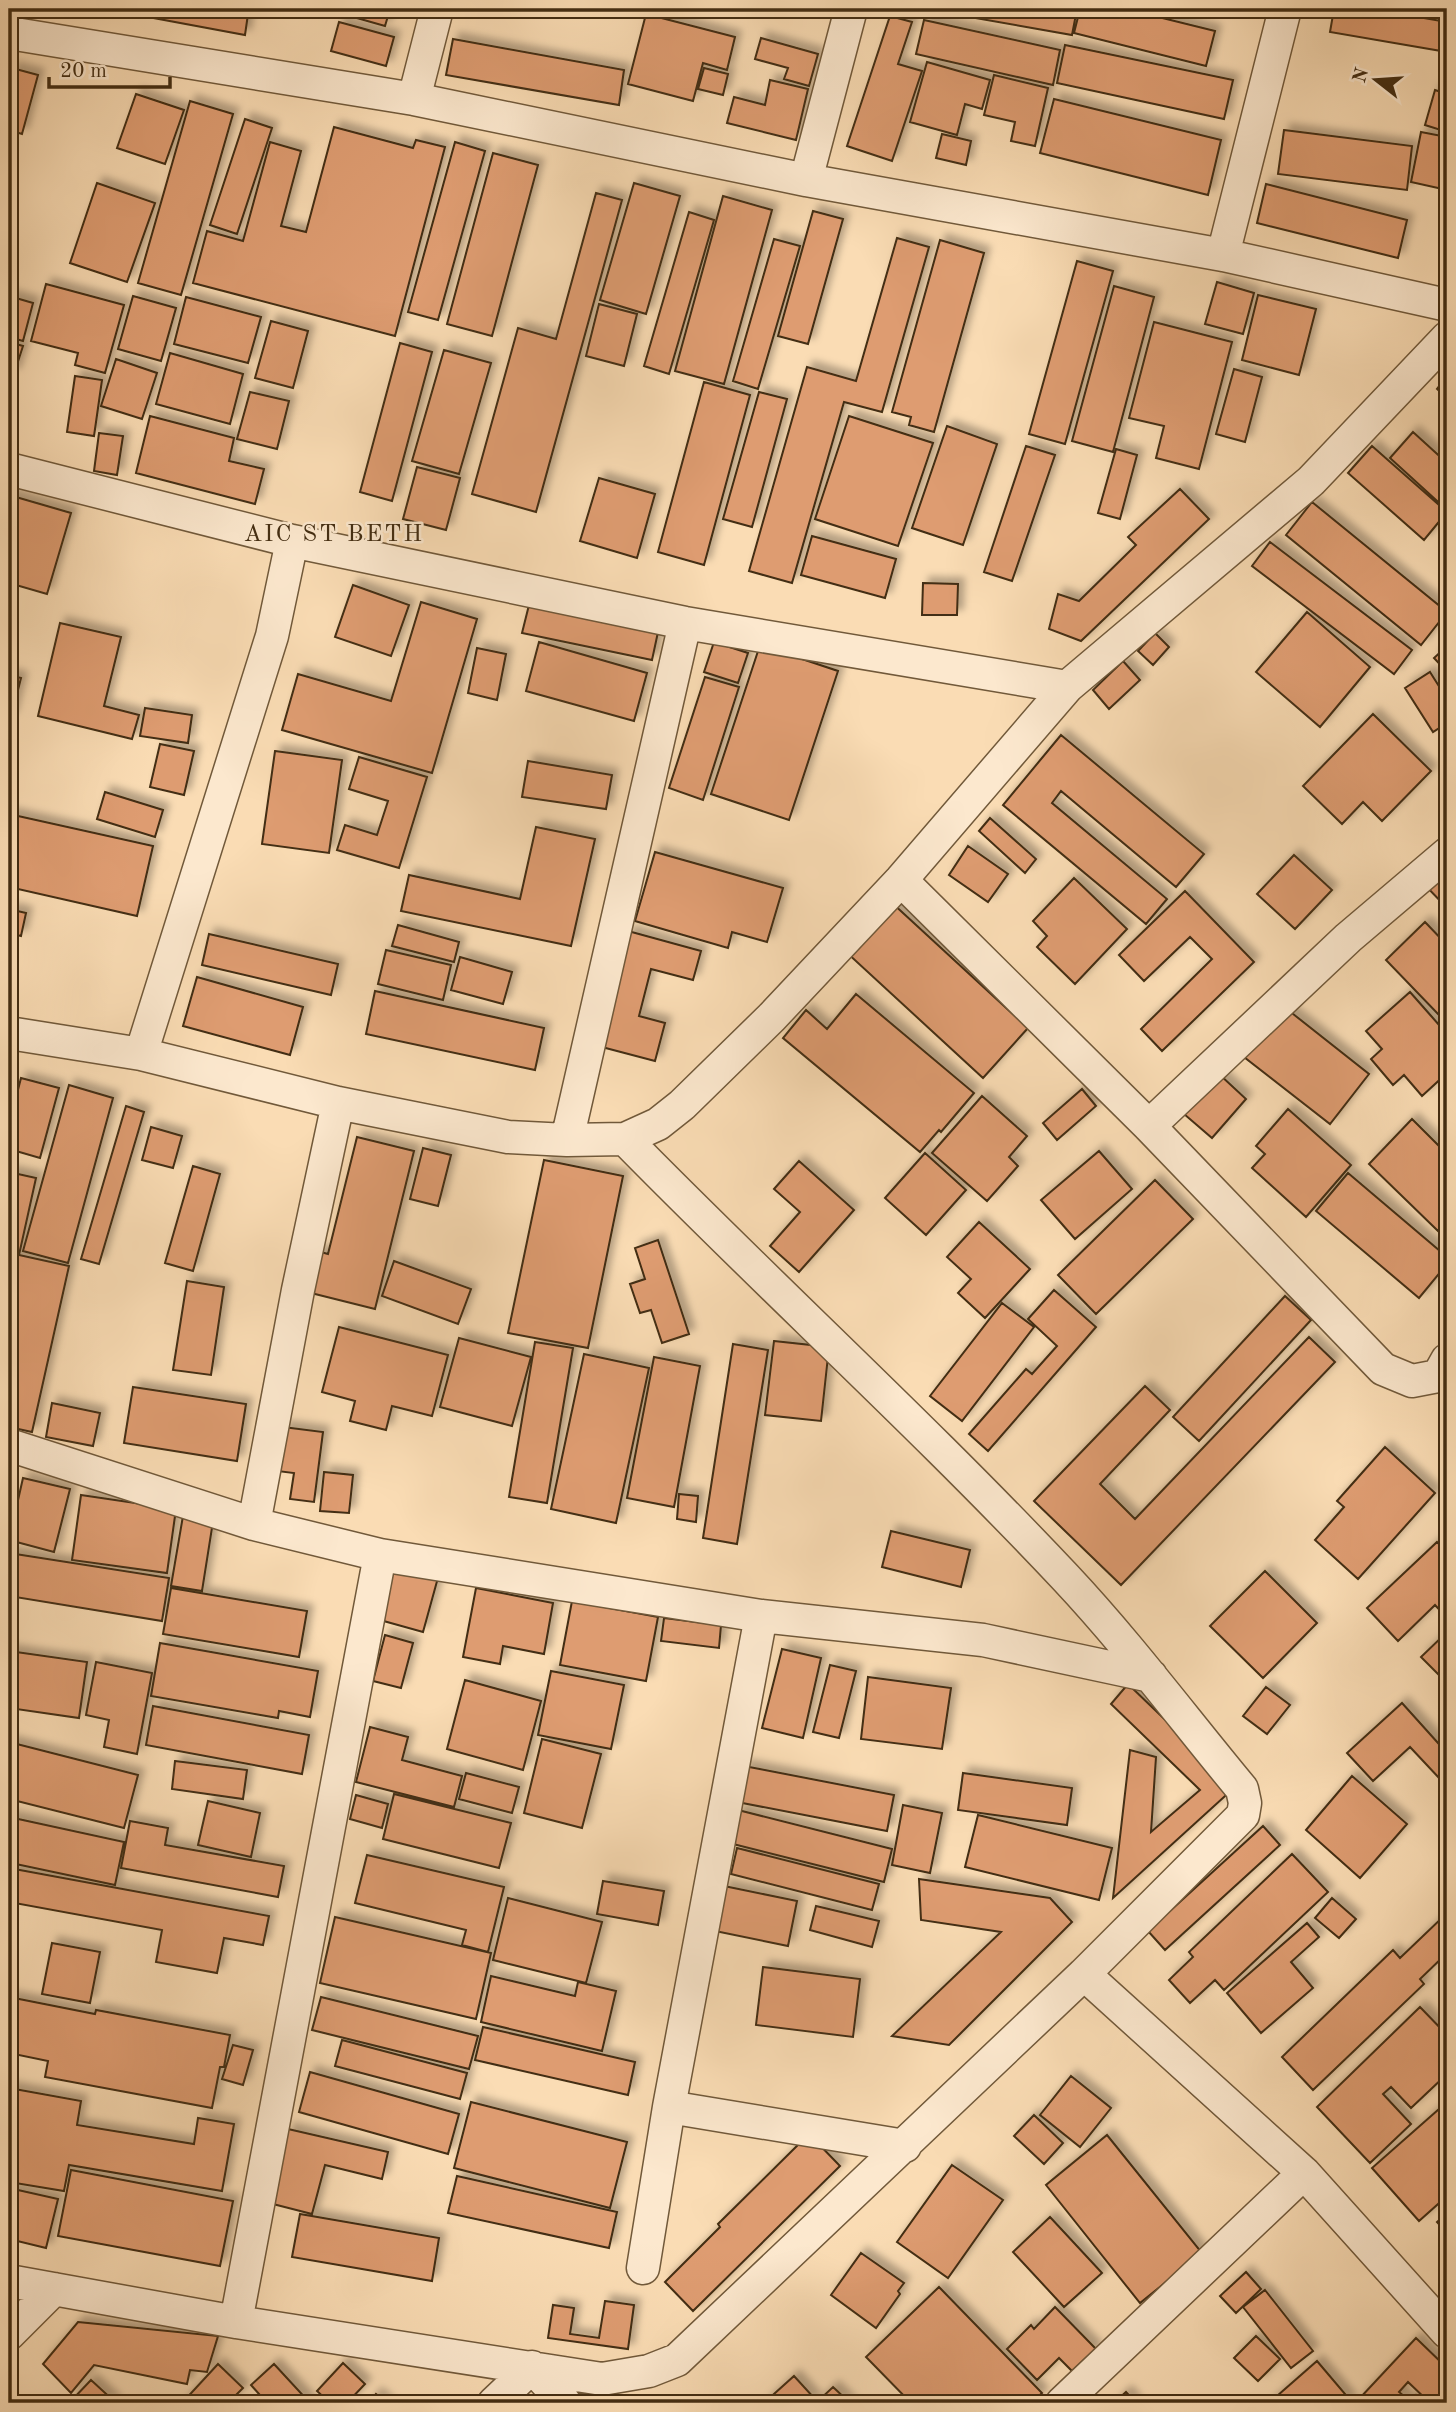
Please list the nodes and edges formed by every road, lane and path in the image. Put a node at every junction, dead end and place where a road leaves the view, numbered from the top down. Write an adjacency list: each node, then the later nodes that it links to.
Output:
1 (437, 9): 5 (street)
2 (851, 9): 6 (street)
3 (1285, 9): 7 (street)
4 (9, 33): 5 (street)
5 (414, 99): 6 (street)
6 (806, 180): 7 (street)
7 (1223, 255): 8 (street)
8 (1447, 305)
9 (1447, 338): 13 (street)
10 (9, 470): 11 (street)
11 (292, 541): 12 (street); 17 (street)
12 (685, 623): 13 (street); 21 (street)
13 (1067, 687): 15 (street)
14 (1447, 853): 19 (street)
15 (901, 880): 19 (street); 20 (street)
16 (9, 1033): 17 (street)
17 (141, 1054): 18 (street)
18 (338, 1103): 21 (street); 24 (street)
19 (1149, 1126): 22 (street)
20 (625, 1139): 21 (street); 27 (street)
21 (567, 1140)
22 (1447, 1360)
23 (9, 1445): 24 (street)
24 (254, 1524): 25 (street)
25 (380, 1555): 26 (street); 35 (street)
26 (761, 1616): 27 (street); 29 (street)
27 (1151, 1675): 28 (street)
28 (1084, 1974): 30 (street); 31 (street)
29 (669, 2107): 30 (street); 32 (street)
30 (905, 2146): 38 (street)
31 (1304, 2173): 36 (street); 41 (street)
32 (643, 2268)
33 (9, 2281): 34 (street)
34 (54, 2289): 35 (street); 37 (street)
35 (236, 2322): 38 (street)
36 (1447, 2332)
37 (9, 2334)
38 (532, 2367): 39 (street); 40 (street)
39 (494, 2403)
40 (565, 2403)
41 (1062, 2403)

